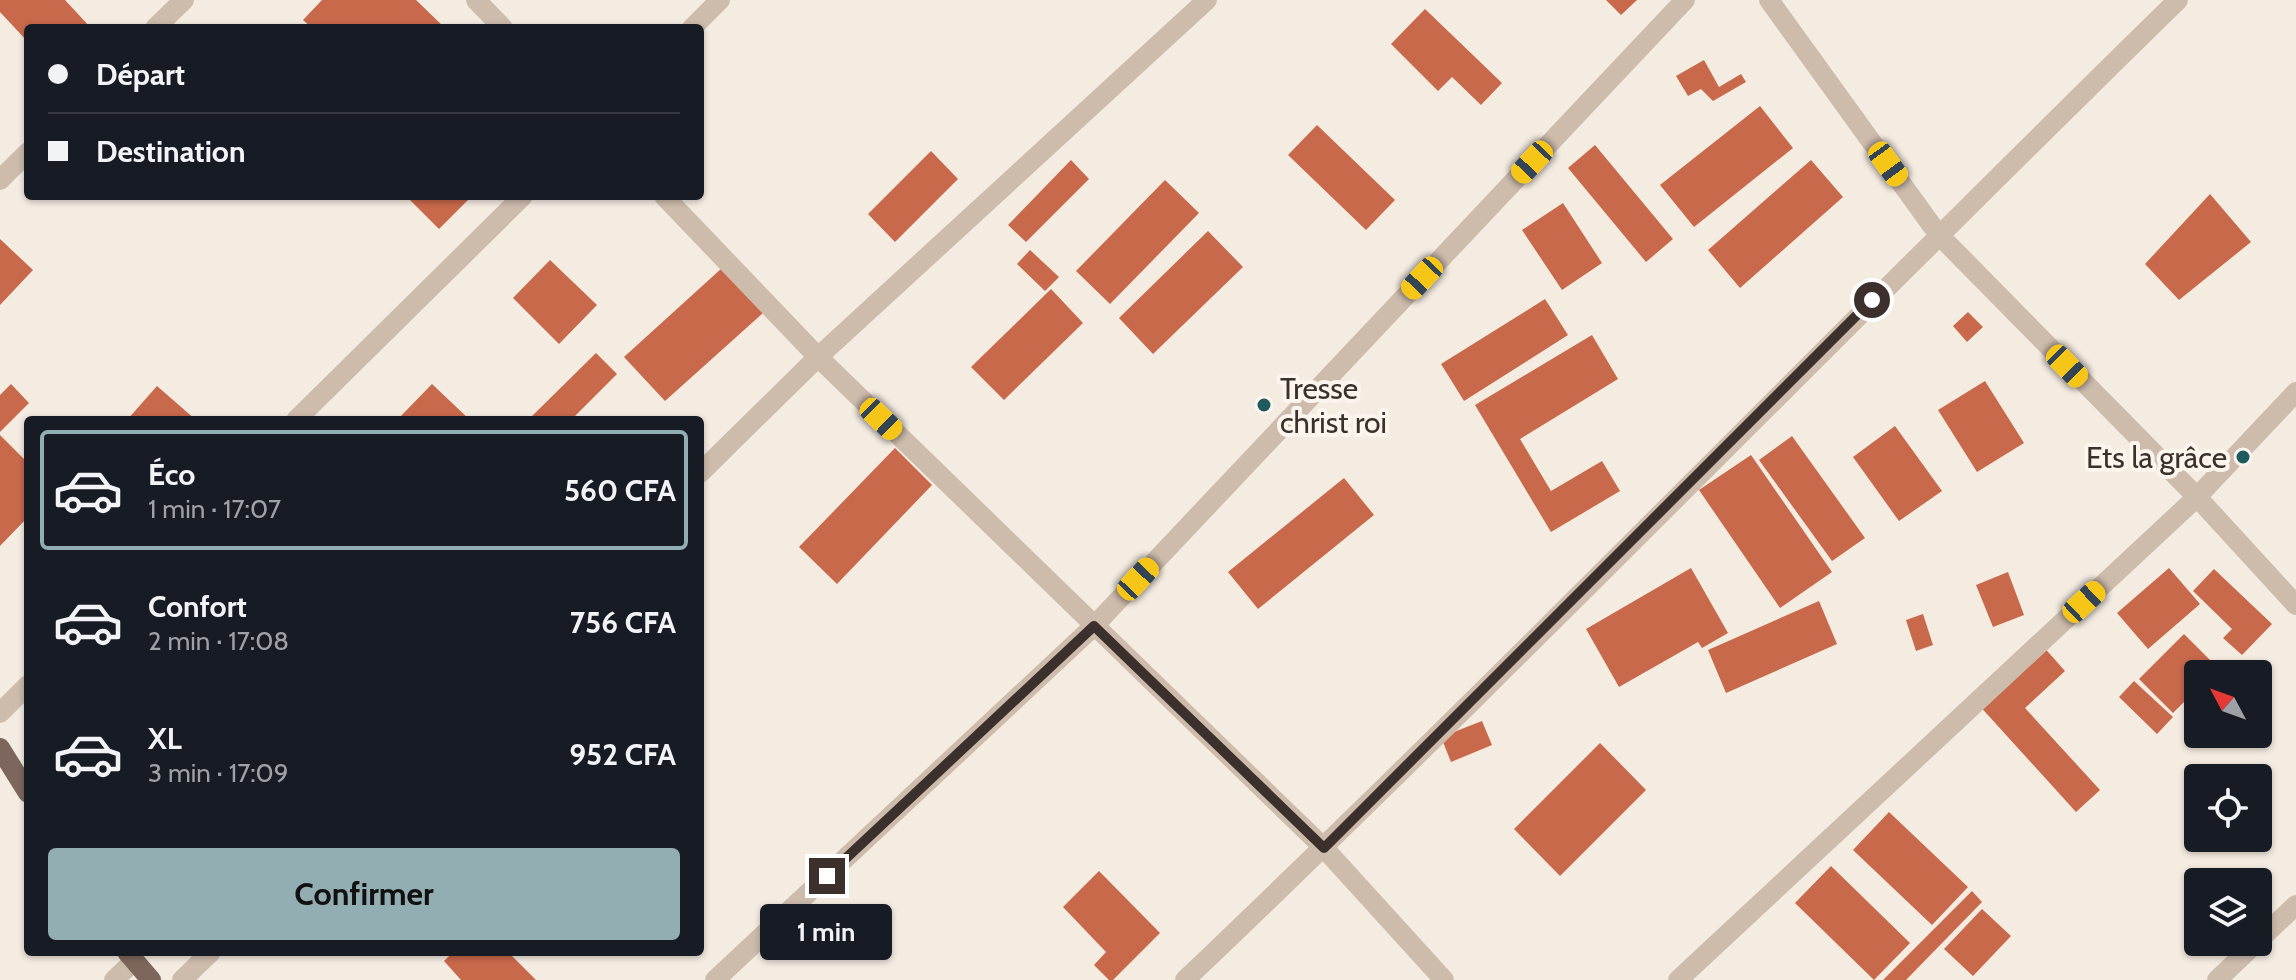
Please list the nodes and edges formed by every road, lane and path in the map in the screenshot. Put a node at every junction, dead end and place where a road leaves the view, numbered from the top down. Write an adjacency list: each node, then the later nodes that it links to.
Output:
1 (184, 0): 8 (street)
2 (476, 0): 9 (street)
3 (720, 0): 10 (street)
4 (1207, 0): 16 (street)
5 (1685, 0): 22 (street)
6 (1769, 0): 15 (street)
7 (2178, 0): 15 (street)
8 (159, 24)
9 (499, 24)
10 (696, 24)
11 (24, 156): 12 (street)
12 (0, 180)
13 (519, 200): 18 (street)
14 (668, 200): 16 (street)
15 (1938, 234): 20 (street); 27 (street)
16 (818, 357): 19 (street); 22 (street)
17 (2296, 392): 20 (street)
18 (300, 416)
19 (704, 469)
20 (2197, 497): 21 (street); 39 (street)
21 (2296, 605)
22 (1094, 626): 27 (street); 36 (street)
23 (24, 689): 24 (street)
24 (0, 713)
25 (0, 748): 26 (main road)
26 (24, 787)
27 (1324, 848): 37 (street); 38 (street)
28 (2296, 905): 29 (street)
29 (2272, 927)
30 (207, 956): 35 (street)
31 (2242, 956): 40 (street)
32 (130, 957): 33 (street); 34 (main road)
33 (114, 980)
34 (151, 980)
35 (182, 980)
36 (715, 980)
37 (1185, 980)
38 (1444, 980)
39 (1678, 980)
40 (2217, 980)

